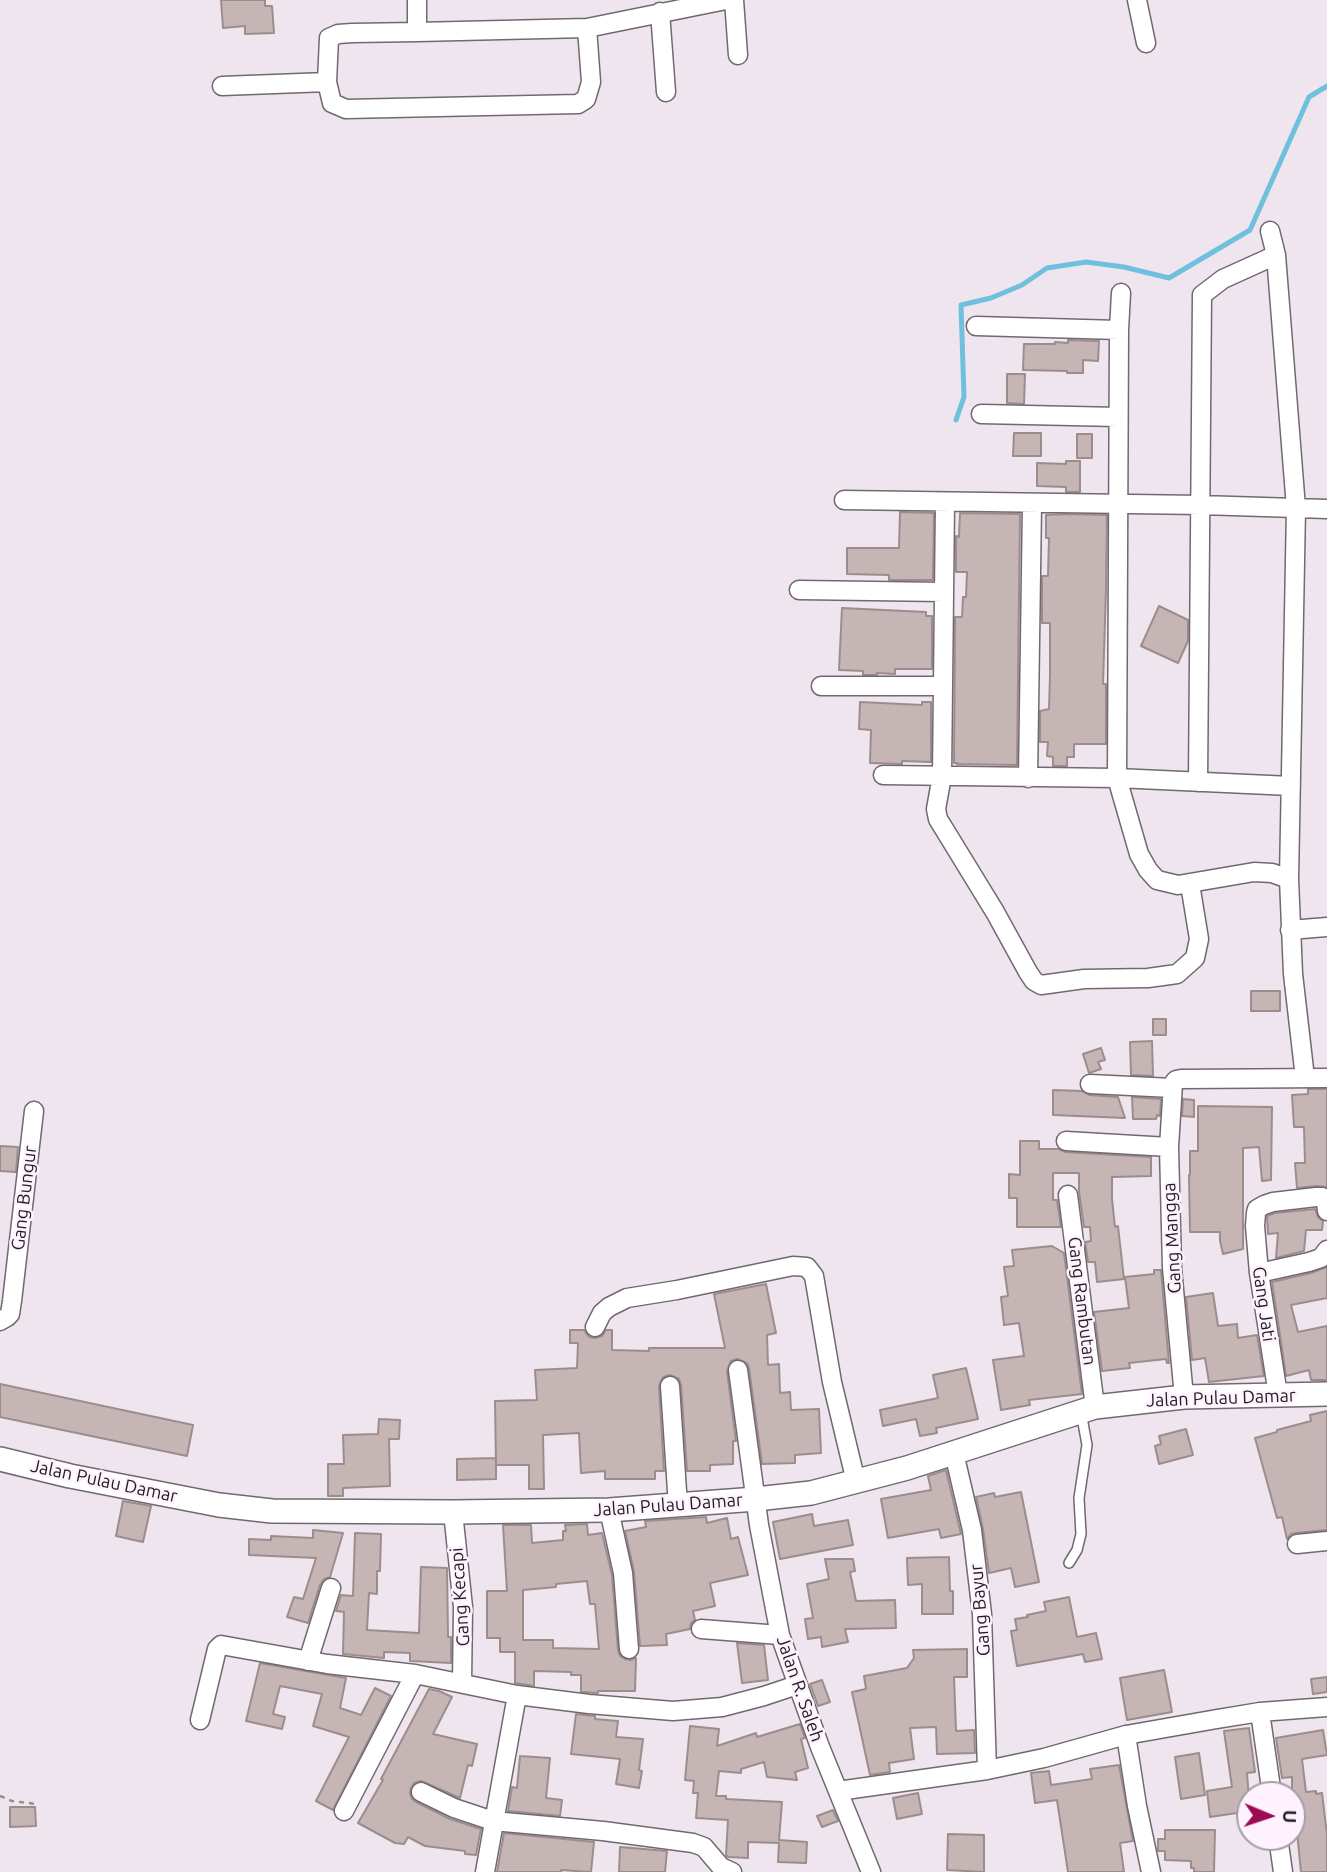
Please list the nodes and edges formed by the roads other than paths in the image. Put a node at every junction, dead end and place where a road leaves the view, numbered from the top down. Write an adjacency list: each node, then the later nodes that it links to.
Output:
1 (418, 0): 7 (street)
2 (726, 0): 5 (street)
3 (734, 0): 9 (street)
4 (1138, 0): 8 (street)
5 (660, 12): 6 (street); 12 (street)
6 (587, 28): 7 (street); 10 (street)
7 (417, 32): 10 (street)
8 (1146, 43)
9 (738, 55)
10 (327, 82): 11 (street)
11 (222, 86)
12 (666, 92)
13 (1270, 231): 14 (street)
14 (1276, 255): 24 (street); 25 (street)
15 (1121, 293): 17 (street)
16 (976, 326): 17 (street)
17 (1119, 330): 19 (street)
18 (981, 414): 19 (street)
19 (1118, 417): 23 (street)
20 (844, 500): 21 (street)
21 (946, 503): 22 (street); 28 (street)
22 (1032, 504): 23 (street); 33 (street)
23 (1118, 505): 24 (street); 34 (street)
24 (1201, 505): 25 (street); 35 (street)
25 (1296, 508): 26 (street); 36 (street)
26 (1327, 509)
27 (799, 590): 28 (street)
28 (944, 592): 30 (street)
29 (821, 686): 30 (street)
30 (943, 686): 32 (street)
31 (883, 775): 32 (street)
32 (942, 776): 33 (street); 38 (street)
33 (1028, 778): 34 (street)
34 (1117, 778): 35 (street); 38 (street)
35 (1198, 782): 36 (street)
36 (1291, 786): 37 (street)
37 (1289, 879): 38 (street); 40 (street)
38 (1190, 884)
39 (1327, 927): 40 (street)
40 (1290, 930): 41 (street)
41 (1305, 1078): 42 (street); 44 (street)
42 (1327, 1078)
43 (1090, 1084): 44 (street)
44 (1174, 1084): 47 (street, Gang Mangga)
45 (34, 1111): 52 (street, Gang Bungur)
46 (1066, 1141): 47 (street)
47 (1169, 1147): 58 (street, Gang Mangga)
48 (1068, 1195): 59 (street, Gang Rambutan)
49 (1327, 1211): 51 (street, Gang Jati)
50 (1327, 1250): 51 (street)
51 (1258, 1273): 57 (street, Gang Jati)
52 (0, 1321)
53 (595, 1327): 62 (street)
54 (738, 1370): 63 (street, Jalan R. Saleh)
55 (670, 1386): 64 (street)
56 (1327, 1394): 57 (street, Jalan Pulau Damar)
57 (1278, 1395): 58 (street, Jalan Pulau Damar)
58 (1184, 1397): 59 (street, Jalan Pulau Damar)
59 (1088, 1409): 60 (street, Jalan Pulau Damar); 69 (lane)
60 (954, 1453): 62 (street, Jalan Pulau Damar); 83 (street, Gang Bayur)
61 (0, 1459): 66 (street, Jalan Pulau Damar)
62 (856, 1482): 63 (street, Jalan Pulau Damar)
63 (756, 1499): 64 (street, Jalan Pulau Damar); 72 (street, Jalan R. Saleh)
64 (678, 1506): 65 (street, Jalan Pulau Damar)
65 (609, 1510): 66 (street, Jalan Pulau Damar); 73 (street)
66 (453, 1512): 76 (street, Gang Kecapi)
67 (1327, 1541): 68 (street)
68 (1297, 1544)
69 (1069, 1563)
70 (331, 1588): 74 (street)
71 (701, 1629): 72 (street)
72 (780, 1635): 77 (street, Jalan R. Saleh)
73 (629, 1649)
74 (308, 1661): 75 (street); 81 (street)
75 (415, 1674): 76 (street); 87 (street)
76 (463, 1683): 78 (street)
77 (797, 1685): 78 (street); 85 (street, Jalan R. Saleh)
78 (517, 1695): 88 (street)
79 (1327, 1706): 80 (street)
80 (1260, 1712): 82 (street); 84 (street)
81 (200, 1720)
82 (1126, 1735): 83 (street); 93 (street)
83 (987, 1770): 85 (street)
84 (1270, 1781)
85 (838, 1791): 92 (street, Jalan R. Saleh)
86 (421, 1792): 88 (street)
87 (344, 1811)
88 (493, 1821): 90 (street); 91 (street)
89 (1280, 1851): 94 (street)
90 (485, 1872)
91 (732, 1872)
92 (871, 1872)
93 (1151, 1872)
94 (1283, 1872)

